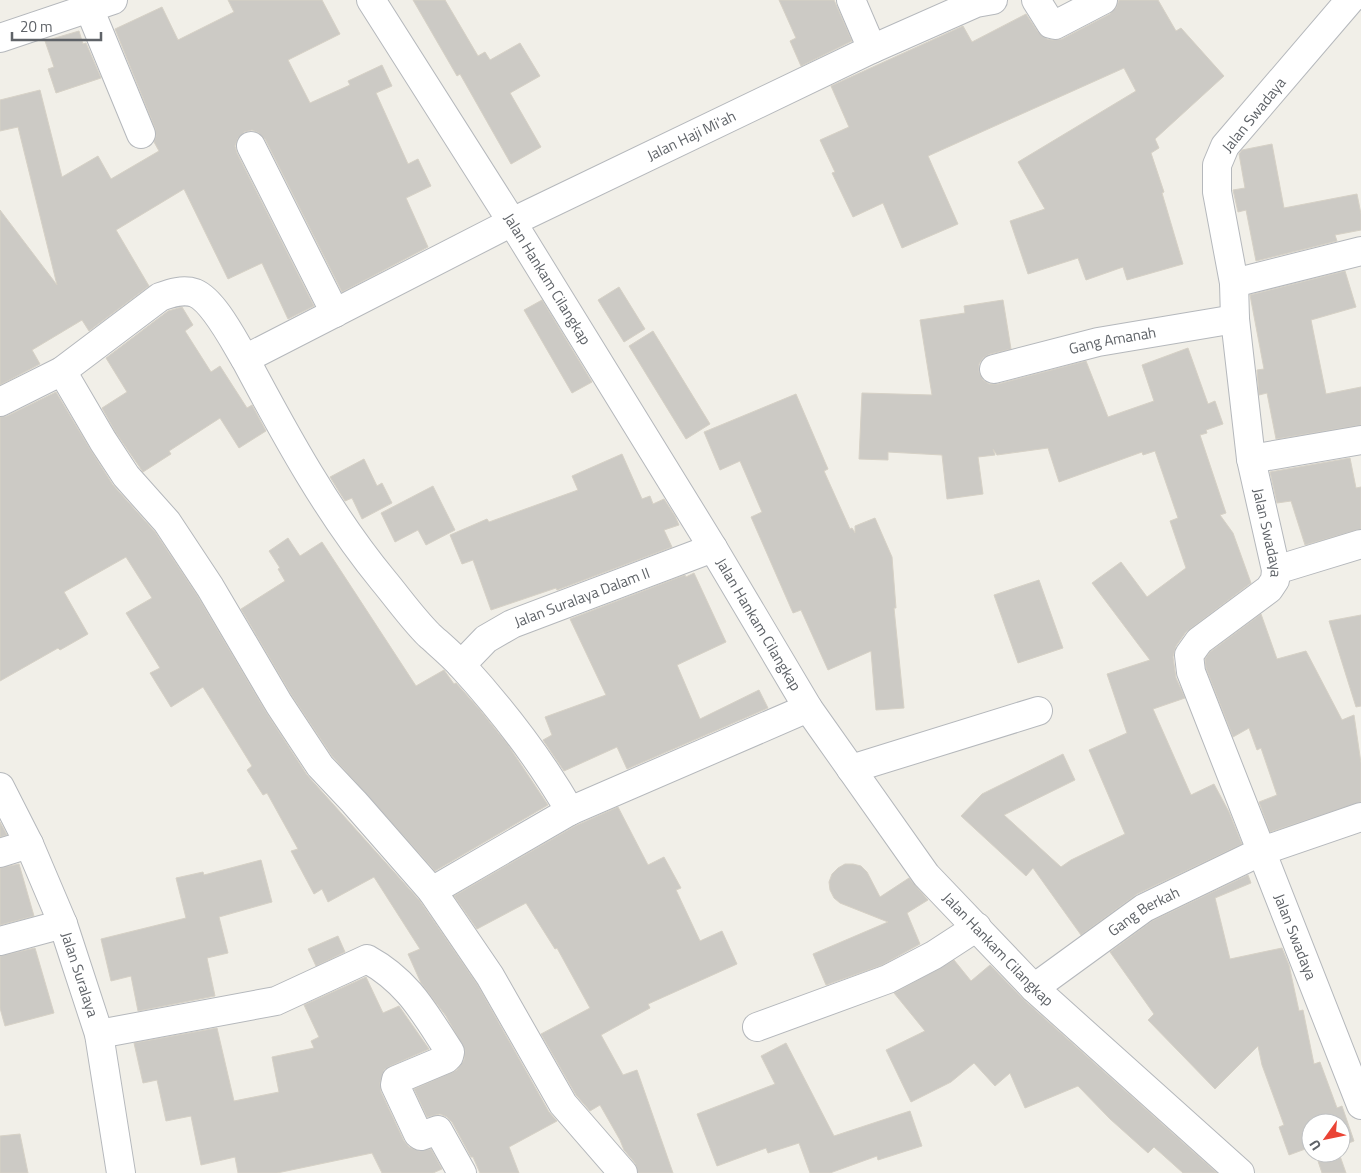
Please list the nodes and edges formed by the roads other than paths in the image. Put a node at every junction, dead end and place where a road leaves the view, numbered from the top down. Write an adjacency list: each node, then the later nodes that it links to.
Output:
1 (371, 0): 13 (street, Jalan Hankam Cilangkap)
2 (850, 0): 10 (street)
3 (1036, 0): 4 (street)
4 (1103, 0)
5 (1351, 0): 7 (street); 15 (street, Jalan Swadaya)
6 (981, 1): 10 (street, Jalan Haji Mi'ah)
7 (1361, 3)
8 (101, 4): 9 (street); 11 (street)
9 (0, 38)
10 (872, 50): 13 (street, Jalan Haji Mi'ah)
11 (141, 134)
12 (251, 146): 16 (street)
13 (512, 222): 16 (street, Jalan Haji Mi'ah); 25 (street, Jalan Hankam Cilangkap)
14 (1361, 251): 15 (street)
15 (1234, 283): 17 (street, Jalan Swadaya)
16 (335, 313): 18 (street, Jalan Haji Mi'ah)
17 (1235, 319): 19 (street, Gang Amanah); 23 (street, Jalan Swadaya)
18 (245, 359): 20 (street); 27 (street)
19 (994, 369)
20 (62, 370): 21 (street); 37 (street)
21 (0, 402)
22 (1361, 440): 23 (street)
23 (1251, 459): 26 (street, Jalan Swadaya)
24 (1361, 544): 26 (street)
25 (713, 548): 27 (street, Jalan Suralaya Dalam II); 28 (street, Jalan Hankam Cilangkap)
26 (1276, 570): 35 (street, Jalan Swadaya)
27 (461, 664): 32 (street)
28 (808, 708): 30 (street, Jalan Hankam Cilangkap); 32 (street)
29 (1038, 711): 30 (street)
30 (851, 769): 39 (street, Jalan Hankam Cilangkap)
31 (0, 787): 34 (street, Jalan Suralaya)
32 (570, 811): 37 (street)
33 (1361, 817): 35 (street, Gang Berkah)
34 (29, 844): 36 (street); 38 (street, Jalan Suralaya)
35 (1262, 851): 41 (street, Gang Berkah); 44 (street, Jalan Swadaya)
36 (0, 852)
37 (432, 891): 47 (street)
38 (62, 924): 40 (street); 43 (street, Jalan Suralaya)
39 (977, 927): 41 (street, Jalan Hankam Cilangkap); 42 (street)
40 (0, 941)
41 (1034, 988): 48 (street, Jalan Hankam Cilangkap)
42 (756, 1027)
43 (99, 1034): 45 (street); 46 (street, Jalan Suralaya)
44 (1361, 1104)
45 (455, 1171)
46 (120, 1173)
47 (623, 1173)
48 (1240, 1173)

